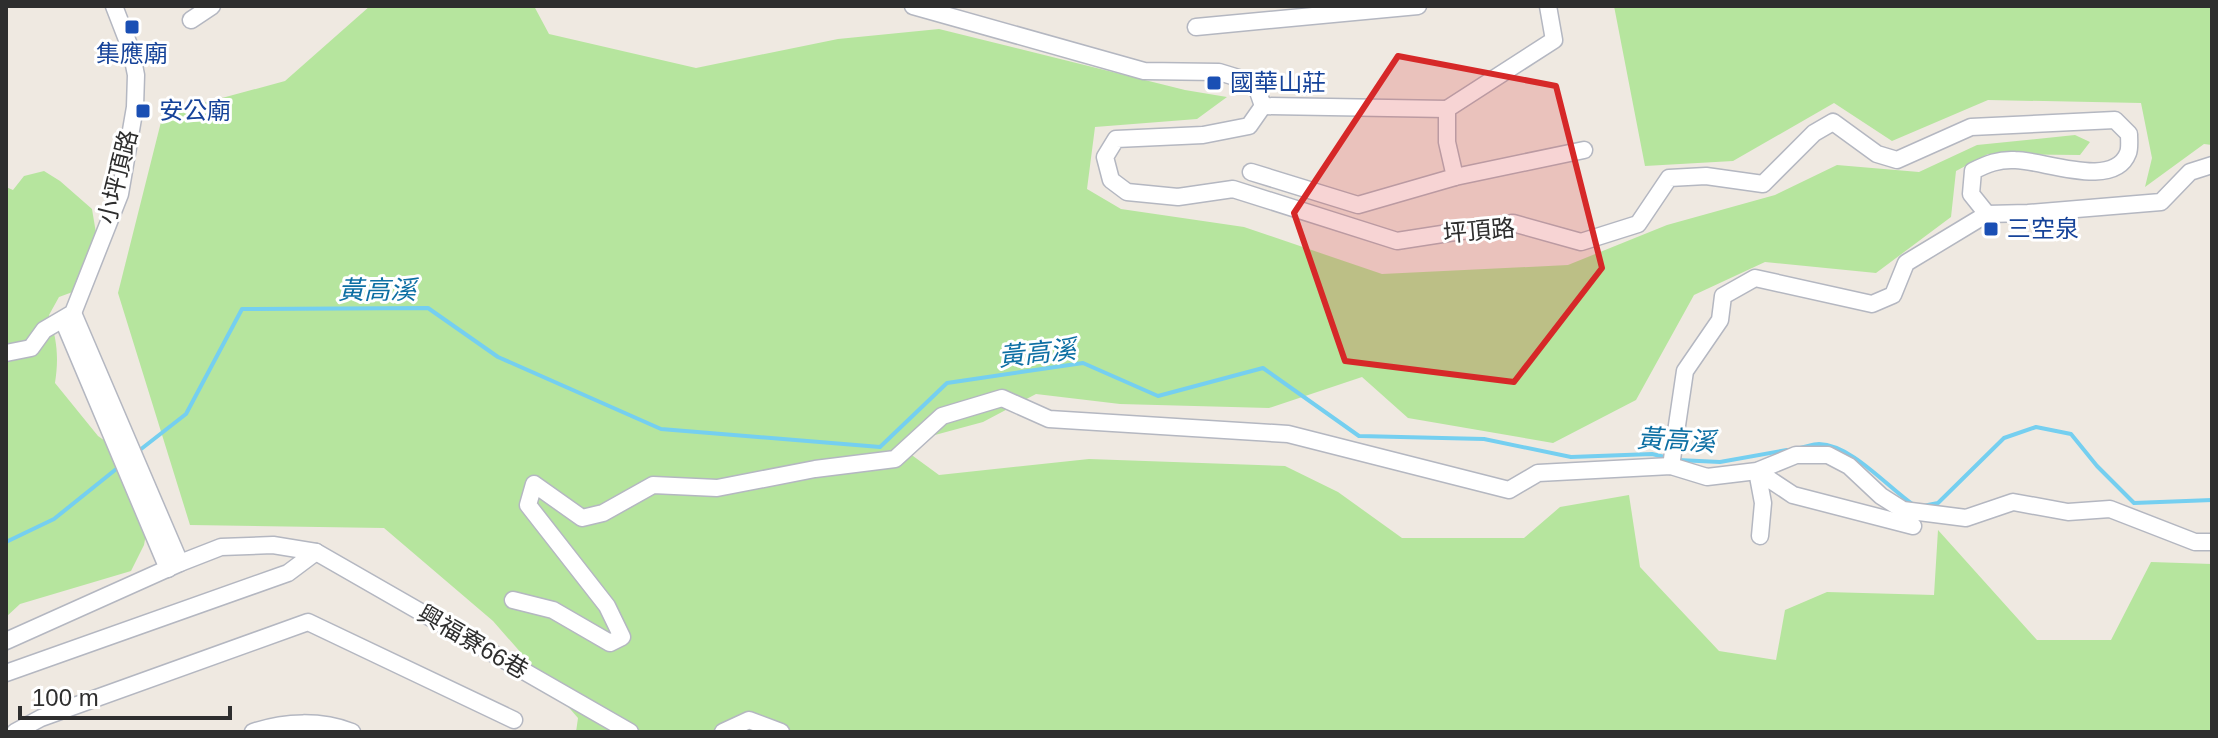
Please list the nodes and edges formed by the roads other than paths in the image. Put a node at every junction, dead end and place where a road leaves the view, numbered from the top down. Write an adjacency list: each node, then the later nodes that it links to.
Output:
1 (114, 6): 15 (street, 小坪頂路)
2 (212, 6): 6 (street)
3 (913, 6): 8 (street)
4 (1418, 6): 7 (street)
5 (1548, 6): 9 (street)
6 (191, 20)
7 (1196, 27)
8 (1263, 106): 9 (street); 14 (street, 坪頂路)
9 (1447, 109): 13 (street)
10 (1584, 150): 13 (street)
11 (2212, 165): 14 (street)
12 (1251, 172): 13 (street)
13 (1455, 177)
14 (1987, 214): 17 (street)
15 (68, 316): 16 (street, 小坪頂路); 23 (street)
16 (6, 353)
17 (1671, 466): 18 (street); 24 (street)
18 (1757, 471): 19 (street); 20 (street); 21 (street)
19 (1913, 526)
20 (1760, 536)
21 (2212, 542)
22 (316, 552): 23 (street, 興福寮66巷); 26 (street); 31 (street, 興福寮66巷)
23 (174, 566): 25 (street, 興福寮66巷)
24 (513, 600)
25 (6, 641)
26 (6, 673)
27 (514, 720): 28 (street)
28 (15, 732)
29 (253, 732): 30 (street)
30 (352, 732)
31 (630, 732)
32 (723, 732): 33 (street)
33 (781, 732)

